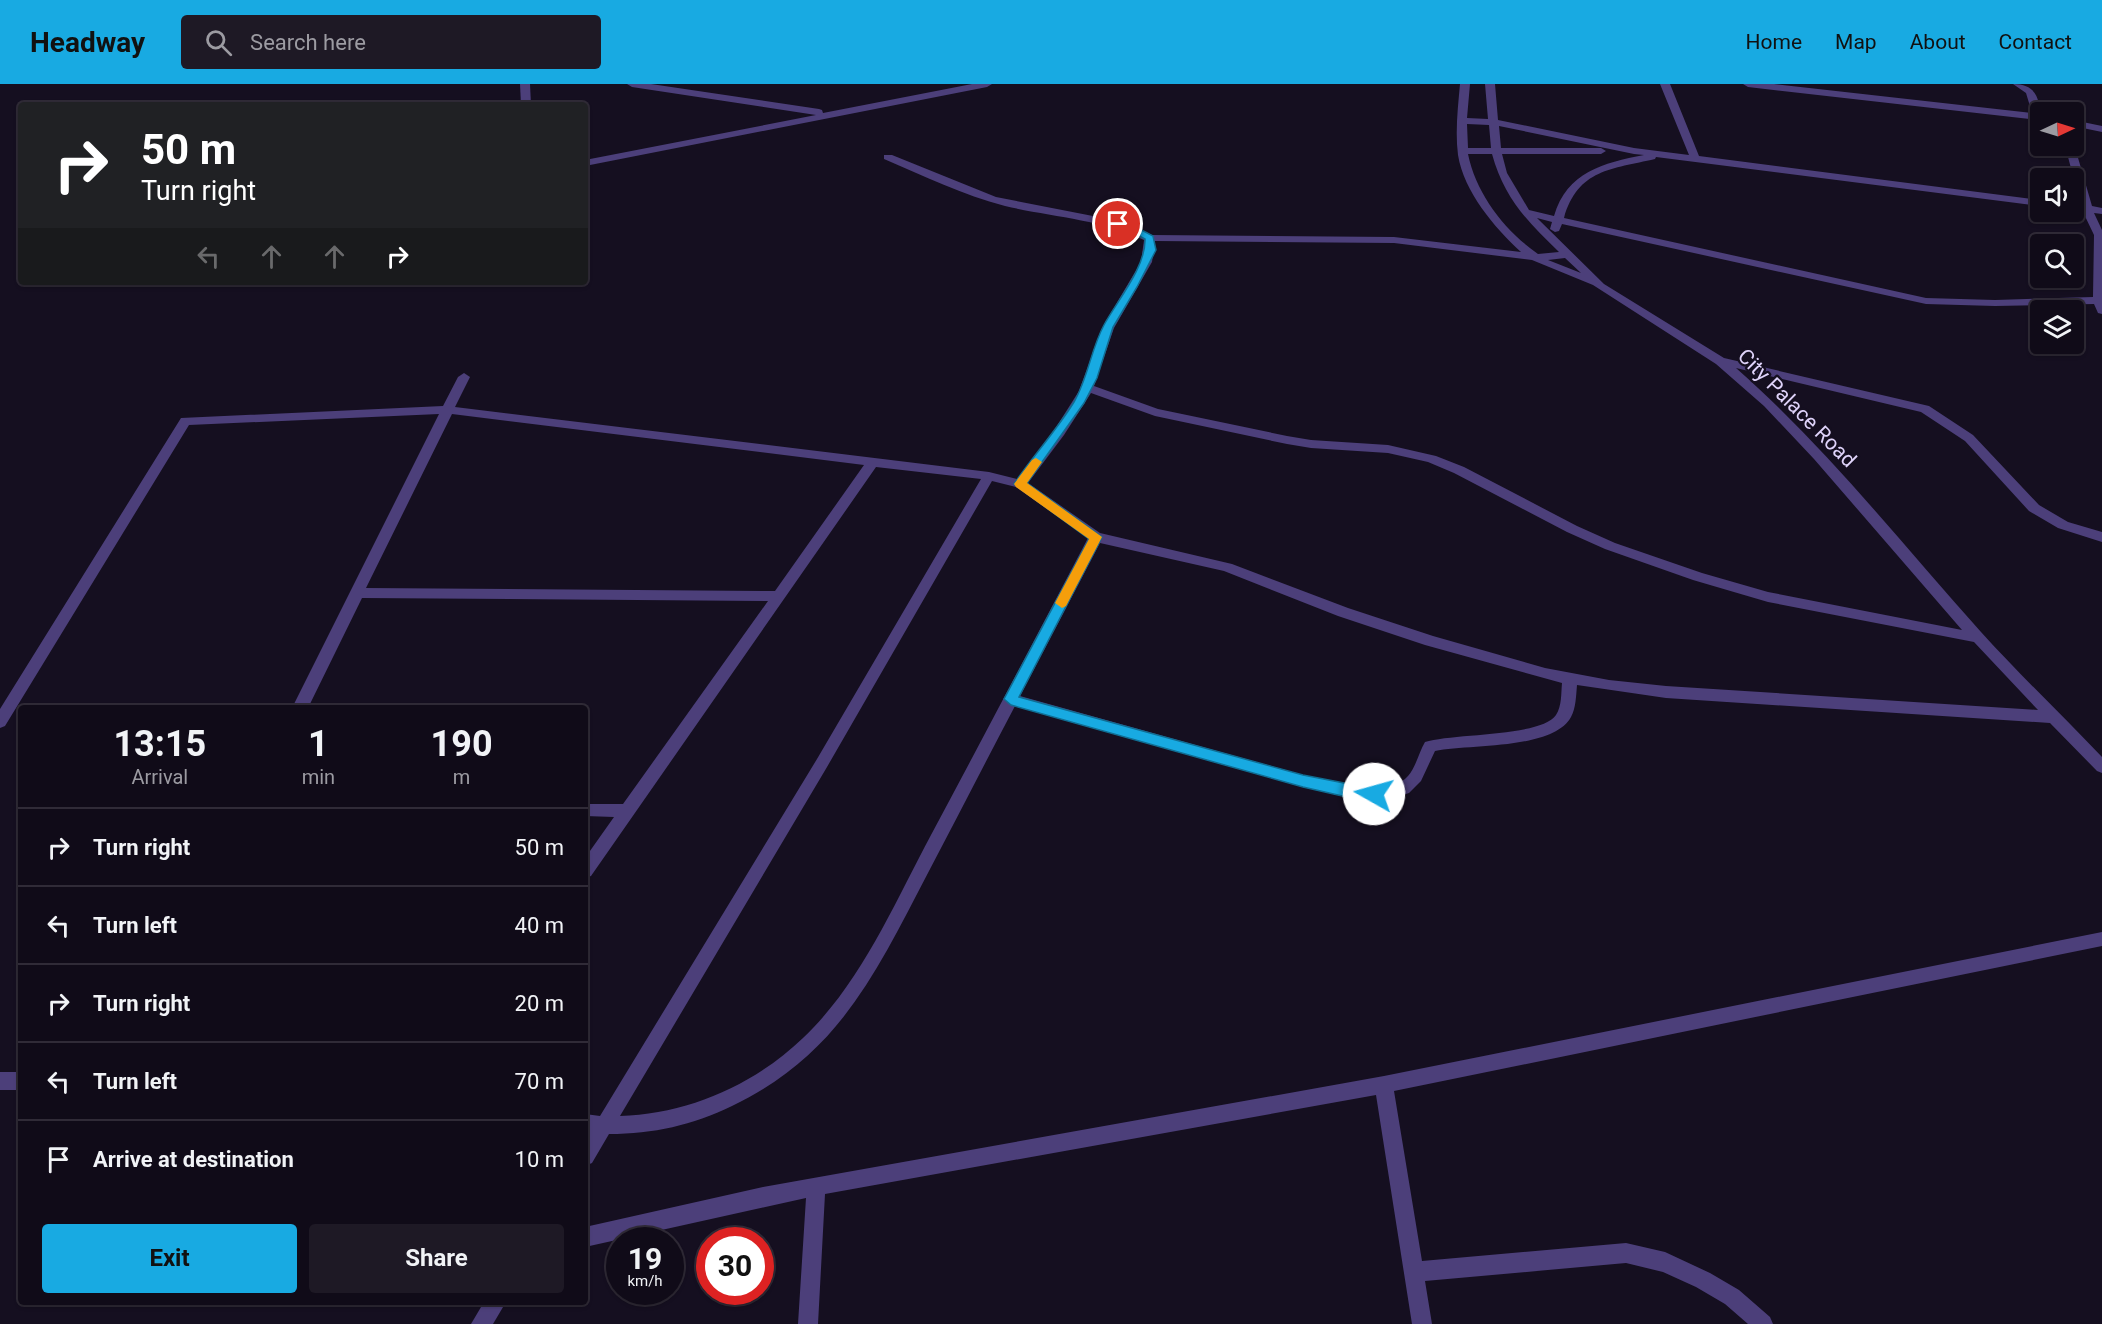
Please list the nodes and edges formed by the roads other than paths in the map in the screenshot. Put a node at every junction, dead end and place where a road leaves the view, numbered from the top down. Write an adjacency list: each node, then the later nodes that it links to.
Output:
1 (525, 84): 9 (street)
2 (632, 84): 11 (street)
3 (987, 84): 11 (street)
4 (1465, 84): 13 (street)
5 (1490, 84): 14 (street, City Palace Road)
6 (1665, 84): 23 (street)
7 (1748, 84): 12 (street)
8 (2018, 84): 10 (street)
9 (526, 102)
10 (2034, 102)
11 (831, 114): 24 (street)
12 (2030, 116)
13 (1462, 121): 14 (street); 17 (street)
14 (1492, 122): 18 (street, City Palace Road); 19 (street)
15 (2084, 125): 16 (street)
16 (2102, 129)
17 (1464, 151): 18 (street); 34 (street)
18 (1496, 151): 19 (street); 29 (street, City Palace Road)
19 (1634, 151): 20 (street)
20 (1666, 154): 23 (street); 30 (street)
21 (2073, 156): 27 (street)
22 (888, 157): 31 (street)
23 (1695, 158): 25 (street)
24 (588, 162)
25 (2030, 202)
26 (2084, 209): 27 (street)
27 (2087, 209): 28 (street); 36 (street)
28 (2102, 211)
29 (1525, 213): 30 (street); 32 (street, City Palace Road)
30 (1557, 220): 32 (street); 36 (street)
31 (1150, 238): 34 (street); 39 (street)
32 (1553, 239): 33 (street, City Palace Road)
33 (1568, 255): 34 (street); 35 (street, City Palace Road)
34 (1536, 257): 35 (street)
35 (1600, 286): 37 (street, City Palace Road)
36 (2101, 304)
37 (1720, 361): 45 (street); 48 (street, City Palace Road)
38 (465, 377): 40 (street)
39 (1086, 387): 43 (street); 48 (street)
40 (448, 410): 41 (street); 46 (street); 53 (street)
41 (873, 462): 42 (street); 47 (street)
42 (989, 476): 43 (street); 63 (street)
43 (1020, 484): 44 (street)
44 (1096, 537): 49 (street); 50 (street)
45 (2102, 537)
46 (357, 593): 47 (street); 51 (street)
47 (778, 596): 56 (street)
48 (1978, 638): 52 (street, City Palace Road)
49 (1570, 678): 50 (street); 52 (street)
50 (1011, 699): 63 (street)
51 (301, 705)
52 (2055, 717): 54 (street, City Palace Road)
53 (0, 722)
54 (2102, 767)
55 (588, 810): 56 (street)
56 (627, 811): 57 (street)
57 (588, 867)
58 (2102, 939): 61 (street)
59 (0, 1081): 60 (street)
60 (18, 1081)
61 (1384, 1085): 65 (street); 67 (street)
62 (588, 1124): 63 (street)
63 (603, 1126): 64 (street)
64 (588, 1152)
65 (816, 1186): 66 (street); 70 (street)
66 (588, 1236)
67 (1413, 1272): 71 (street); 72 (street)
68 (494, 1305): 69 (street)
69 (481, 1324)
70 (808, 1324)
71 (1422, 1324)
72 (1763, 1324)

